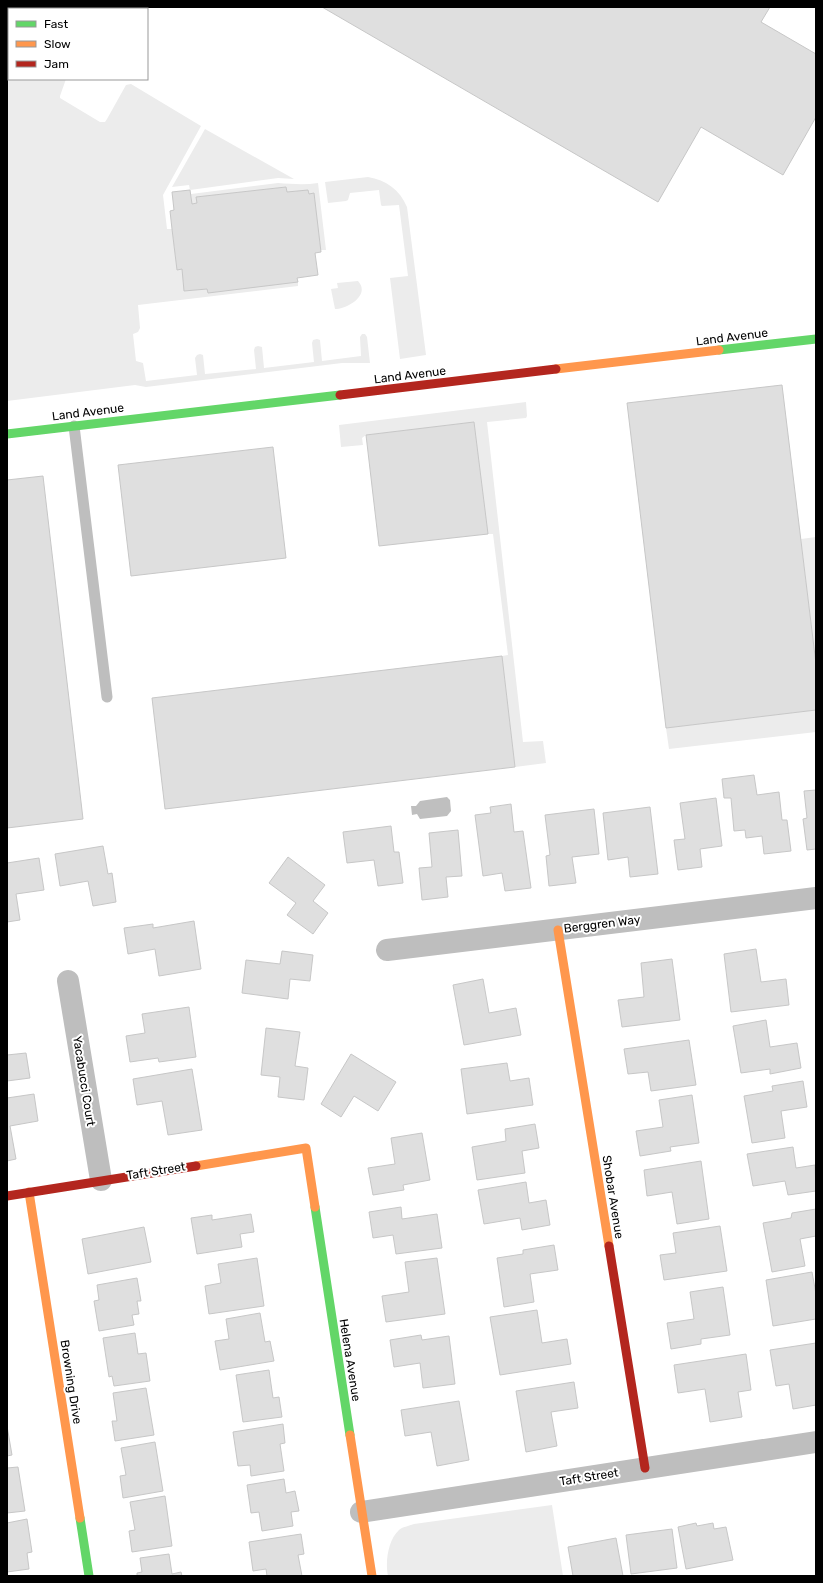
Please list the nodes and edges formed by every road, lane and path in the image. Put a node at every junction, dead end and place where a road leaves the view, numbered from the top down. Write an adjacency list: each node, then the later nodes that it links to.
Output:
1 (816, 339): 2 (street, Land Avenue)
2 (74, 426): 3 (street, Land Avenue); 4 (lane)
3 (7, 434)
4 (107, 697)
5 (816, 898): 6 (street, Berggren Way)
6 (558, 930): 7 (street, Berggren Way); 14 (street, Shobar Avenue)
7 (387, 950)
8 (68, 981): 10 (street, Yacabucci Court)
9 (306, 1148): 10 (street, Taft Street); 15 (street, Helena Avenue)
10 (100, 1180): 11 (street, Taft Street)
11 (29, 1192): 12 (street, Taft Street); 16 (street, Browning Drive)
12 (7, 1196)
13 (816, 1442): 14 (street, Taft Street)
14 (645, 1468): 15 (street, Taft Street)
15 (361, 1512): 17 (street, Helena Avenue)
16 (88, 1576)
17 (372, 1576)

